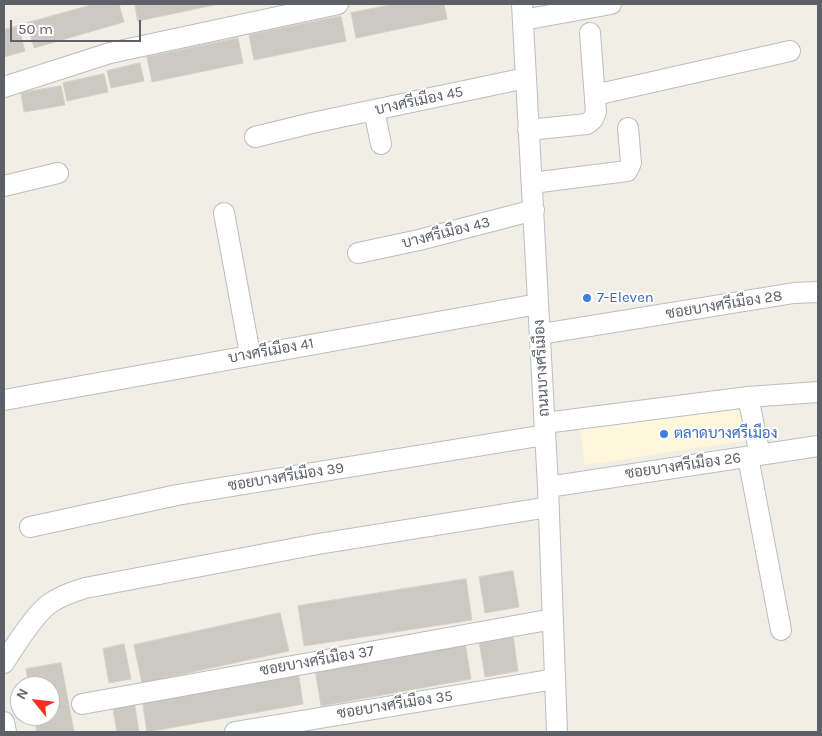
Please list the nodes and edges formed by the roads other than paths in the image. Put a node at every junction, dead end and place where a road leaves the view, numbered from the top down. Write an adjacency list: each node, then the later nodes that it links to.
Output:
1 (338, 4): 7 (street)
2 (611, 4): 3 (street)
3 (523, 12): 6 (street, ถนนบางศรีเมือง)
4 (590, 33): 8 (street)
5 (790, 51): 8 (street)
6 (526, 78): 9 (street, บางศรีเมือง 45); 11 (street, ถนนบางศรีเมือง)
7 (4, 87)
8 (595, 94): 11 (street)
9 (374, 110): 12 (street, บางศรีเมือง 45); 13 (street)
10 (628, 128): 15 (street)
11 (528, 130): 15 (street, ถนนบางศรีเมือง)
12 (254, 137)
13 (381, 144)
14 (58, 173): 16 (street)
15 (532, 183): 17 (street, ถนนบางศรีเมือง)
16 (4, 186)
17 (534, 210): 19 (street, บางศรีเมือง 43); 21 (street, ถนนบางศรีเมือง)
18 (224, 213): 23 (street)
19 (358, 253)
20 (818, 292): 22 (street, ซอยบางศรีเมือง 28)
21 (538, 304): 22 (street, ถนนบางศรีเมือง); 23 (street, บางศรีเมือง 41)
22 (541, 334): 27 (street, ถนนบางศรีเมือง)
23 (250, 354): 26 (street, บางศรีเมือง 41)
24 (818, 392): 25 (street, ซอยบางศรีเมือง 39)
25 (748, 398): 27 (street, ซอยบางศรีเมือง 39); 29 (street)
26 (4, 400)
27 (545, 429): 30 (street, ถนนบางศรีเมือง); 32 (street, ซอยบางศรีเมือง 39)
28 (818, 446): 29 (street, ซอยบางศรีเมือง 26)
29 (754, 456): 30 (street, ซอยบางศรีเมือง 26); 34 (street)
30 (548, 487): 31 (street, ถนนบางศรีเมือง)
31 (549, 507): 33 (street, ถนนบางศรีเมือง); 35 (street)
32 (30, 527)
33 (553, 619): 36 (street, ถนนบางศรีเมือง); 37 (street, ซอยบางศรีเมือง 37)
34 (781, 630)
35 (4, 664)
36 (555, 679): 40 (street, ซอยบางศรีเมือง 35); 41 (street, ถนนบางศรีเมือง)
37 (82, 704)
38 (4, 722): 39 (street)
39 (6, 732)
40 (235, 732)
41 (557, 732)

